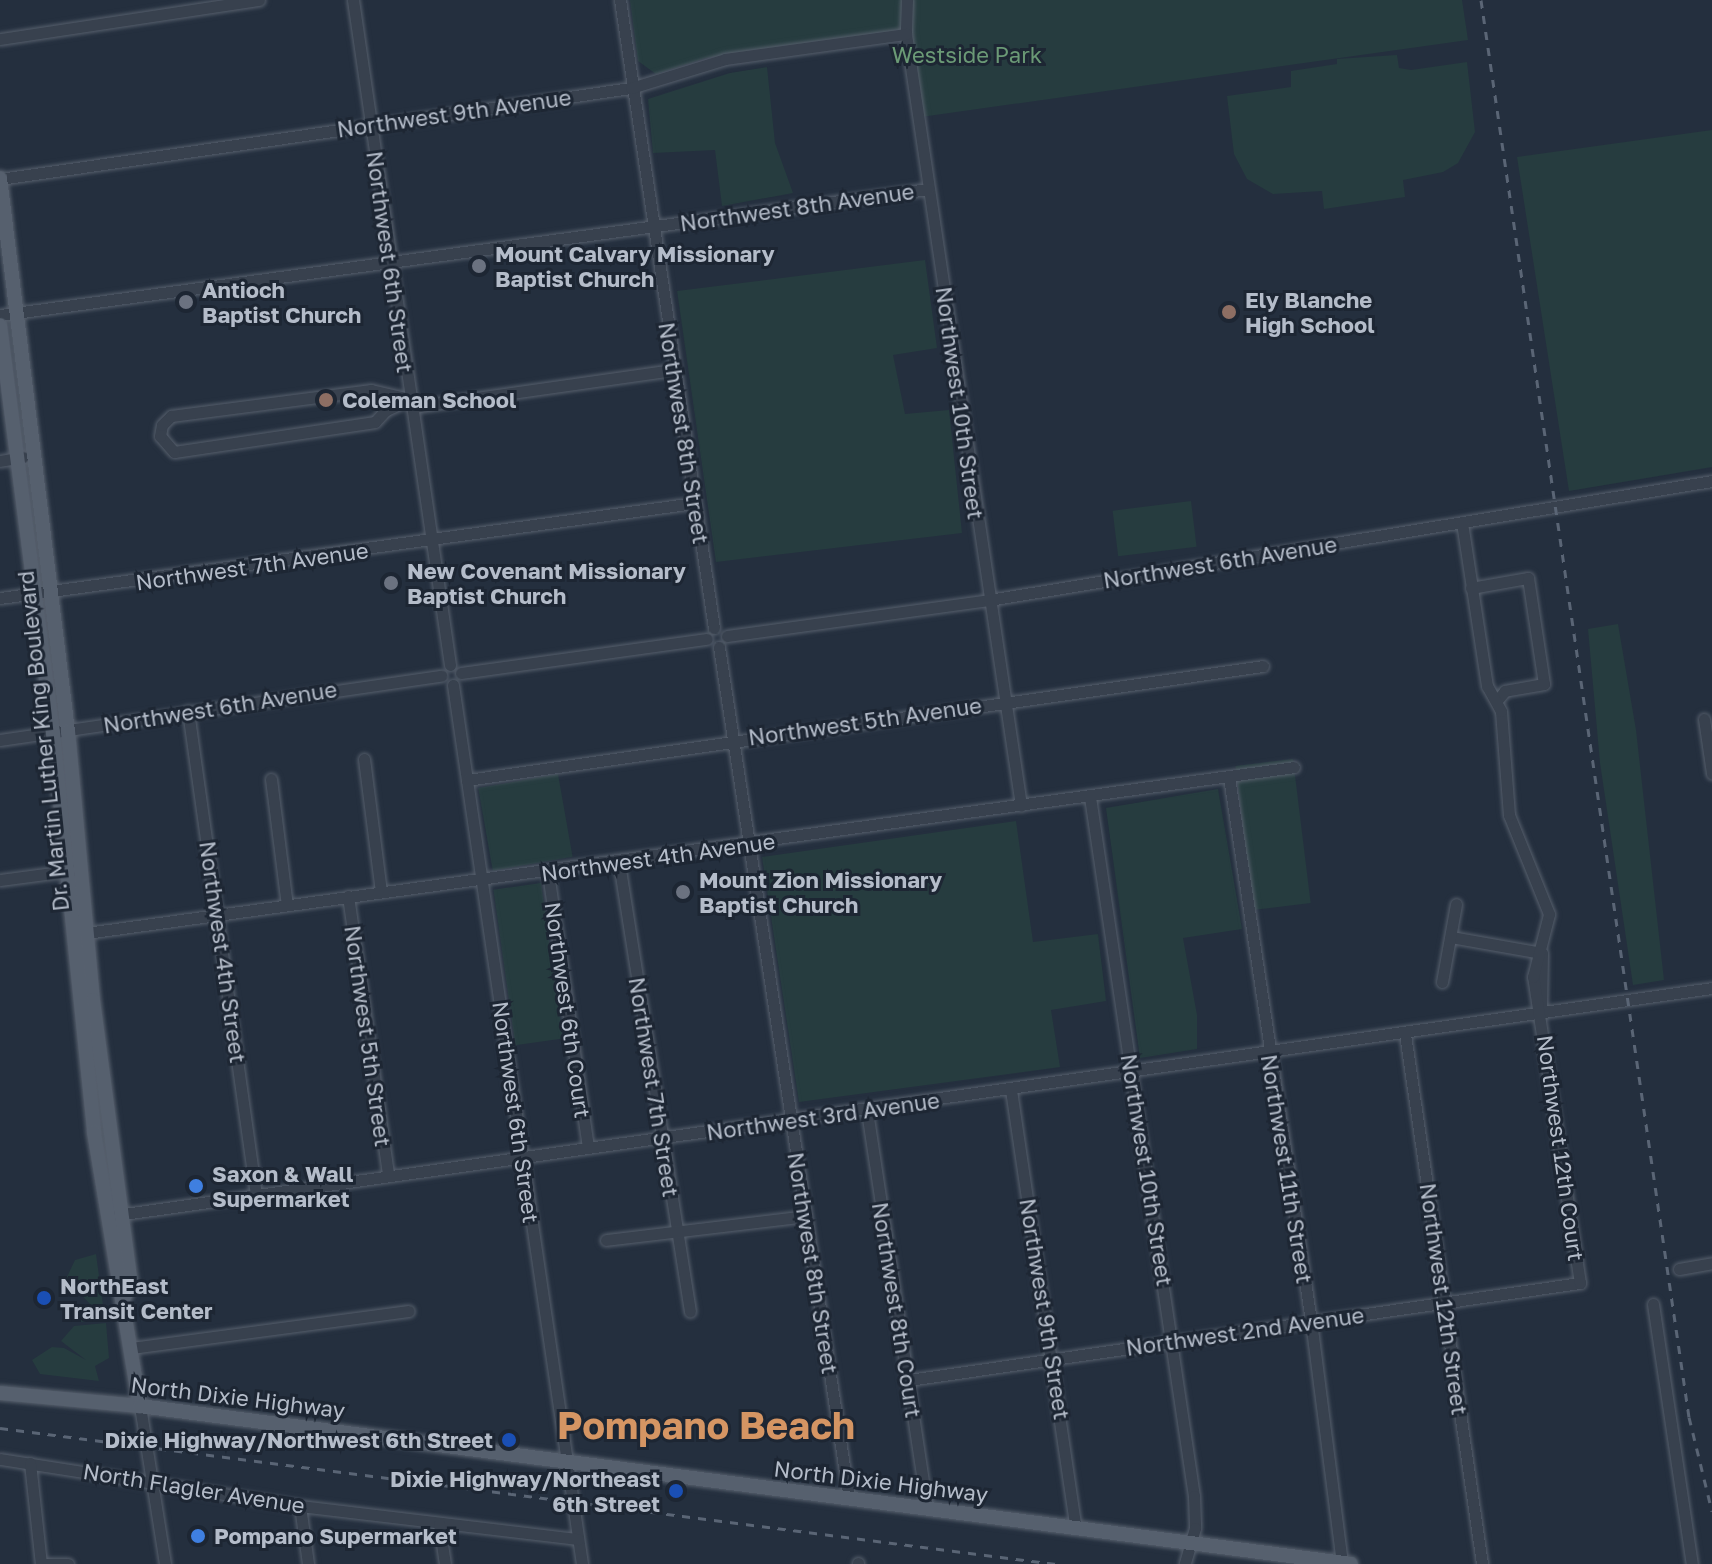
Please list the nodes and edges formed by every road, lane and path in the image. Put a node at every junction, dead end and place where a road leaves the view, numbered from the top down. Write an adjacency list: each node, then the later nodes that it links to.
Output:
1 (259, 0): 6 (street)
2 (353, 0): 8 (street, Northwest 6th Street)
3 (620, 0): 7 (street, Northwest 8th Street)
4 (907, 0): 5 (street, Northwest 10th Street)
5 (906, 34): 7 (street, Northwest 9th Avenue); 10 (street, Northwest 10th Street)
6 (0, 39)
7 (631, 88): 8 (street, Northwest 9th Avenue); 11 (street, Northwest 8th Street)
8 (370, 124): 9 (street, Northwest 9th Avenue); 12 (street, Northwest 6th Street)
9 (0, 179): 13 (main road, Dr. Martin Luther King Boulevard)
10 (928, 189): 11 (street, Northwest 8th Avenue); 30 (street, Northwest 10th Street)
11 (653, 226): 12 (street, Northwest 8th Avenue); 17 (street, Northwest 8th Street)
12 (391, 265): 13 (street, Northwest 8th Avenue); 18 (street, Northwest 6th Street)
13 (16, 314): 14 (street, Northwest 8th Avenue); 19 (main road, Dr. Martin Luther King Boulevard)
14 (0, 315)
15 (0, 325): 16 (main road, Dr. Martin Luther King Boulevard)
16 (1, 347): 20 (main road, Dr. Martin Luther King Boulevard)
17 (674, 370): 18 (street); 23 (street, Northwest 8th Street)
18 (410, 399): 18 (street); 25 (street, Northwest 6th Street)
19 (32, 456): 20 (street); 27 (main road, Dr. Martin Luther King Boulevard)
20 (16, 458): 21 (street); 28 (main road, Dr. Martin Luther King Boulevard)
21 (0, 461)
22 (1712, 481): 24 (street, Northwest 6th Avenue)
23 (694, 503): 25 (street, Northwest 7th Avenue); 31 (street, Northwest 8th Street)
24 (1462, 523): 26 (street); 30 (street, Northwest 6th Avenue)
25 (430, 539): 27 (street, Northwest 7th Avenue); 34 (street, Northwest 6th Street)
26 (1471, 588): 39 (street); 39 (street)
27 (49, 593): 28 (street, Northwest 7th Avenue); 43 (main road, Dr. Martin Luther King Boulevard)
28 (32, 594): 29 (street, Northwest 7th Avenue); 43 (main road, Dr. Martin Luther King Boulevard)
29 (0, 598)
30 (989, 600): 32 (street, Northwest 6th Avenue); 40 (street, Northwest 10th Street)
31 (711, 634): 32 (street); 33 (street); 36 (street)
32 (727, 636): 33 (street)
33 (719, 647): 45 (street, Northwest 8th Street)
34 (450, 665): 36 (street); 37 (street)
35 (1263, 666): 40 (street, Northwest 5th Avenue)
36 (461, 673): 38 (street)
37 (441, 676): 38 (street); 41 (street, Northwest 6th Avenue)
38 (453, 685): 51 (street, Northwest 6th Street)
39 (1498, 699): 67 (street)
40 (1006, 701): 45 (street, Northwest 5th Avenue); 53 (street, Northwest 10th Street)
41 (188, 711): 43 (street, Northwest 6th Avenue); 64 (street, Northwest 4th Street)
42 (1704, 719): 48 (street)
43 (60, 732): 44 (street, Northwest 6th Avenue); 56 (main road, Dr. Martin Luther King Boulevard)
44 (0, 740)
45 (732, 740): 51 (street, Northwest 5th Avenue); 54 (street, Northwest 8th Street)
46 (364, 759): 60 (street)
47 (1294, 767): 49 (street, Northwest 4th Avenue)
48 (1712, 767)
49 (1229, 777): 52 (street, Northwest 4th Avenue); 72 (street, Northwest 11th Street)
50 (271, 779): 63 (street)
51 (467, 780): 59 (street, Northwest 6th Street)
52 (1090, 797): 53 (street, Northwest 4th Avenue); 73 (street, Northwest 10th Street)
53 (1021, 805): 54 (street, Northwest 4th Avenue)
54 (747, 844): 55 (street, Northwest 4th Avenue); 76 (street, Northwest 8th Street)
55 (619, 863): 57 (street, Northwest 4th Avenue); 78 (street, Northwest 7th Street)
56 (74, 870): 58 (street); 65 (main road, Dr. Martin Luther King Boulevard); 77 (main road, Dr. Martin Luther King Boulevard)
57 (548, 873): 59 (street, Northwest 4th Avenue); 79 (street, Northwest 6th Court)
58 (0, 880)
59 (482, 880): 60 (street, Northwest 4th Avenue); 80 (street, Northwest 6th Street)
60 (381, 892): 61 (street, Northwest 4th Avenue)
61 (348, 896): 63 (street, Northwest 4th Avenue); 81 (street, Northwest 5th Street)
62 (1456, 904): 66 (street)
63 (287, 905): 64 (street, Northwest 4th Avenue)
64 (218, 916): 65 (street, Northwest 4th Avenue); 82 (street, Northwest 4th Street)
65 (86, 933): 77 (main road, Dr. Martin Luther King Boulevard)
66 (1451, 937): 67 (street); 68 (street)
67 (1542, 953): 70 (street)
68 (1442, 982)
69 (1712, 988): 70 (street, Northwest 3rd Avenue)
70 (1540, 1013): 71 (street, Northwest 3rd Avenue); 89 (street, Northwest 12th Court)
71 (1405, 1034): 72 (street, Northwest 3rd Avenue); 90 (street, Northwest 12th Street)
72 (1269, 1054): 73 (street, Northwest 3rd Avenue); 94 (street, Northwest 11th Street)
73 (1132, 1073): 74 (street, Northwest 3rd Avenue); 95 (street, Northwest 10th Street)
74 (1011, 1090): 75 (street, Northwest 3rd Avenue); 97 (street, Northwest 9th Street)
75 (867, 1111): 76 (street, Northwest 3rd Avenue); 98 (street, Northwest 8th Court)
76 (792, 1121): 78 (street, Northwest 3rd Avenue); 84 (street, Northwest 8th Street)
77 (102, 1131): 83 (main road, Dr. Martin Luther King Boulevard)
78 (661, 1137): 79 (street, Northwest 3rd Avenue); 85 (street, Northwest 7th Street)
79 (588, 1147): 80 (street, Northwest 3rd Avenue)
80 (522, 1156): 81 (street, Northwest 3rd Avenue); 105 (street, Northwest 6th Street)
81 (388, 1175): 82 (street, Northwest 3rd Avenue)
82 (256, 1194): 83 (street, Northwest 3rd Avenue)
83 (114, 1216): 96 (main road, Dr. Martin Luther King Boulevard)
84 (806, 1216): 85 (street); 107 (street, Northwest 8th Street)
85 (677, 1230): 86 (street); 93 (street, Northwest 7th Street)
86 (606, 1240)
87 (1712, 1263): 88 (street)
88 (1679, 1269)
89 (1580, 1283): 90 (street, Northwest 2nd Avenue)
90 (1446, 1303): 94 (street, Northwest 2nd Avenue); 122 (street, Northwest 12th Street)
91 (1653, 1304): 123 (street)
92 (409, 1311): 96 (street)
93 (690, 1311)
94 (1311, 1321): 95 (street, Northwest 2nd Avenue); 114 (street, Northwest 11th Street)
95 (1173, 1341): 97 (street, Northwest 2nd Avenue); 113 (street, Northwest 10th Street)
96 (131, 1348): 102 (main road, Dr. Martin Luther King Boulevard)
97 (1054, 1358): 98 (street, Northwest 2nd Avenue); 111 (street, Northwest 9th Street)
98 (909, 1380): 109 (street, Northwest 8th Court)
99 (0, 1386): 101 (main road, North Dixie Highway)
100 (0, 1393): 101 (main road, North Dixie Highway)
101 (23, 1393): 102 (main road, North Dixie Highway)
102 (140, 1406): 105 (main road, North Dixie Highway); 106 (street)
103 (0, 1459): 104 (street, North Flagler Avenue)
104 (30, 1463): 106 (street, North Flagler Avenue); 115 (street)
105 (568, 1463): 107 (main road, North Dixie Highway); 112 (street, Northwest 6th Street)
106 (154, 1481): 108 (street, North Flagler Avenue); 117 (street)
107 (849, 1499): 109 (main road, North Dixie Highway)
108 (300, 1506): 110 (street, North Flagler Avenue); 118 (street)
109 (927, 1509): 111 (main road, North Dixie Highway)
110 (439, 1524): 112 (street, North Flagler Avenue); 119 (street)
111 (1076, 1528): 113 (main road, North Dixie Highway)
112 (578, 1539): 120 (street, Northwest 6th Street)
113 (1192, 1544): 114 (main road, North Dixie Highway); 121 (street, Northwest 10th Street)
114 (1347, 1563)
115 (41, 1564): 116 (street)
116 (68, 1564)
117 (165, 1564)
118 (308, 1564)
119 (445, 1564)
120 (582, 1564)
121 (1185, 1564)
122 (1482, 1564)
123 (1692, 1564)

